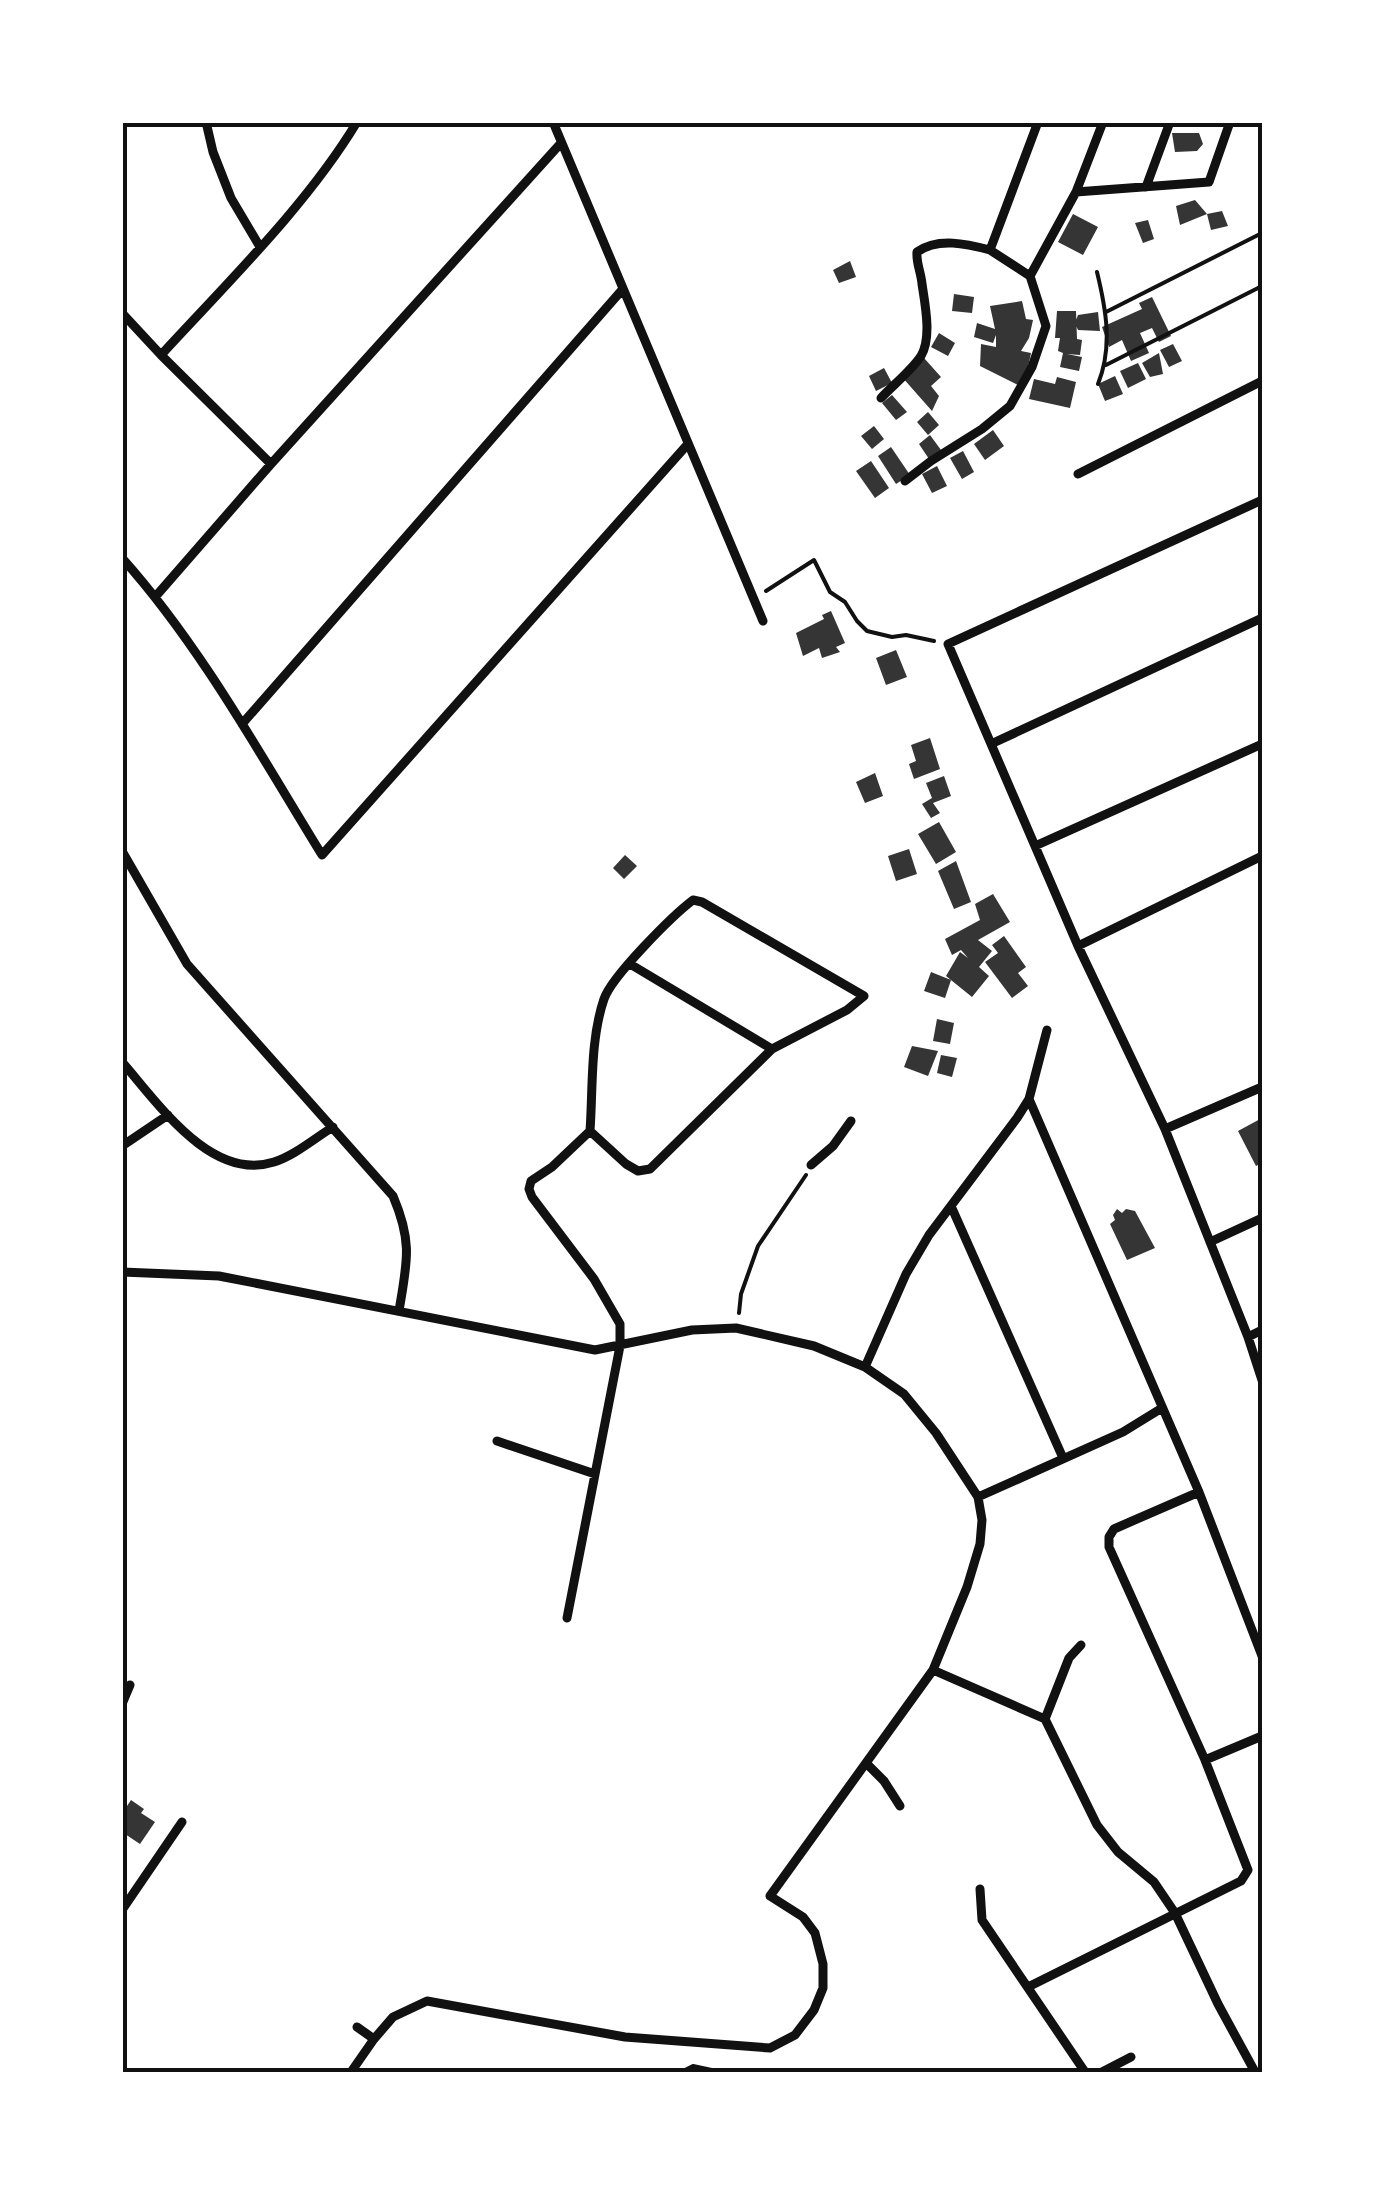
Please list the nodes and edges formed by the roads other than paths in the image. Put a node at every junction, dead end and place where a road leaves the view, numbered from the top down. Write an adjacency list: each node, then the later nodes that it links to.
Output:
1 (206, 122): 11 (street)
2 (358, 122): 11 (street)
3 (552, 122): 8 (street)
4 (1038, 122): 12 (street)
5 (1103, 122): 10 (street)
6 (1170, 122): 9 (street)
7 (1230, 122): 9 (street)
8 (561, 142): 14 (street); 20 (street)
9 (1146, 186): 10 (street)
10 (1076, 192): 13 (street)
11 (260, 246): 16 (street)
12 (990, 250): 13 (street); 18 (street)
13 (1030, 276): 22 (street)
14 (622, 290): 19 (street); 28 (street)
15 (122, 313): 16 (street)
16 (161, 355): 20 (street)
17 (1262, 382): 21 (street)
18 (880, 398)
19 (687, 445): 27 (street); 28 (street)
20 (271, 464): 25 (street)
21 (1078, 474)
22 (905, 481)
23 (1262, 500): 29 (street)
24 (122, 558): 25 (street)
25 (156, 596): 28 (street)
26 (1262, 618): 29 (street)
27 (763, 622)
28 (242, 724)
29 (991, 744): 31 (street)
30 (1262, 744): 31 (street)
31 (1035, 846): 34 (street)
32 (122, 851): 43 (street)
33 (1262, 856): 34 (street)
34 (1078, 946): 44 (street)
35 (630, 964): 37 (street); 37 (street); 45 (street)
36 (1047, 1030): 40 (street)
37 (772, 1048): 45 (street)
38 (122, 1062): 41 (street)
39 (1262, 1087): 44 (street)
40 (1029, 1099): 48 (street); 58 (street)
41 (168, 1114): 43 (street); 46 (street)
42 (851, 1121): 47 (street)
43 (333, 1126): 52 (street)
44 (1165, 1129): 50 (street)
45 (590, 1132): 55 (street)
46 (122, 1146)
47 (811, 1165)
48 (951, 1206): 56 (street); 60 (street)
49 (1262, 1218): 50 (street)
50 (1210, 1242): 54 (street)
51 (122, 1272): 52 (street)
52 (399, 1310): 55 (street)
53 (1262, 1330): 54 (street)
54 (1248, 1337): 57 (street)
55 (620, 1346): 56 (street); 61 (street)
56 (865, 1367): 63 (street)
57 (1262, 1380)
58 (1162, 1408): 60 (street); 62 (street)
59 (497, 1441): 61 (street)
60 (1063, 1458): 63 (street)
61 (595, 1474): 64 (street)
62 (1199, 1492): 66 (street); 72 (street)
63 (978, 1496): 67 (street)
64 (567, 1618)
65 (1081, 1645): 70 (street)
66 (1262, 1656)
67 (933, 1670): 70 (street); 73 (street)
68 (130, 1685): 69 (street)
69 (122, 1704)
70 (1045, 1719): 78 (street)
71 (1262, 1736): 72 (street)
72 (1205, 1760): 78 (street)
73 (867, 1764): 74 (street); 81 (street)
74 (900, 1806)
75 (182, 1822): 77 (street)
76 (980, 1889): 79 (street)
77 (122, 1910)
78 (1175, 1913): 79 (street); 86 (street)
79 (1028, 1987): 84 (street)
80 (357, 2026): 81 (street)
81 (374, 2039): 83 (street)
82 (1132, 2057): 85 (street)
83 (352, 2072)
84 (1085, 2072)
85 (1102, 2072)
86 (1255, 2072)

